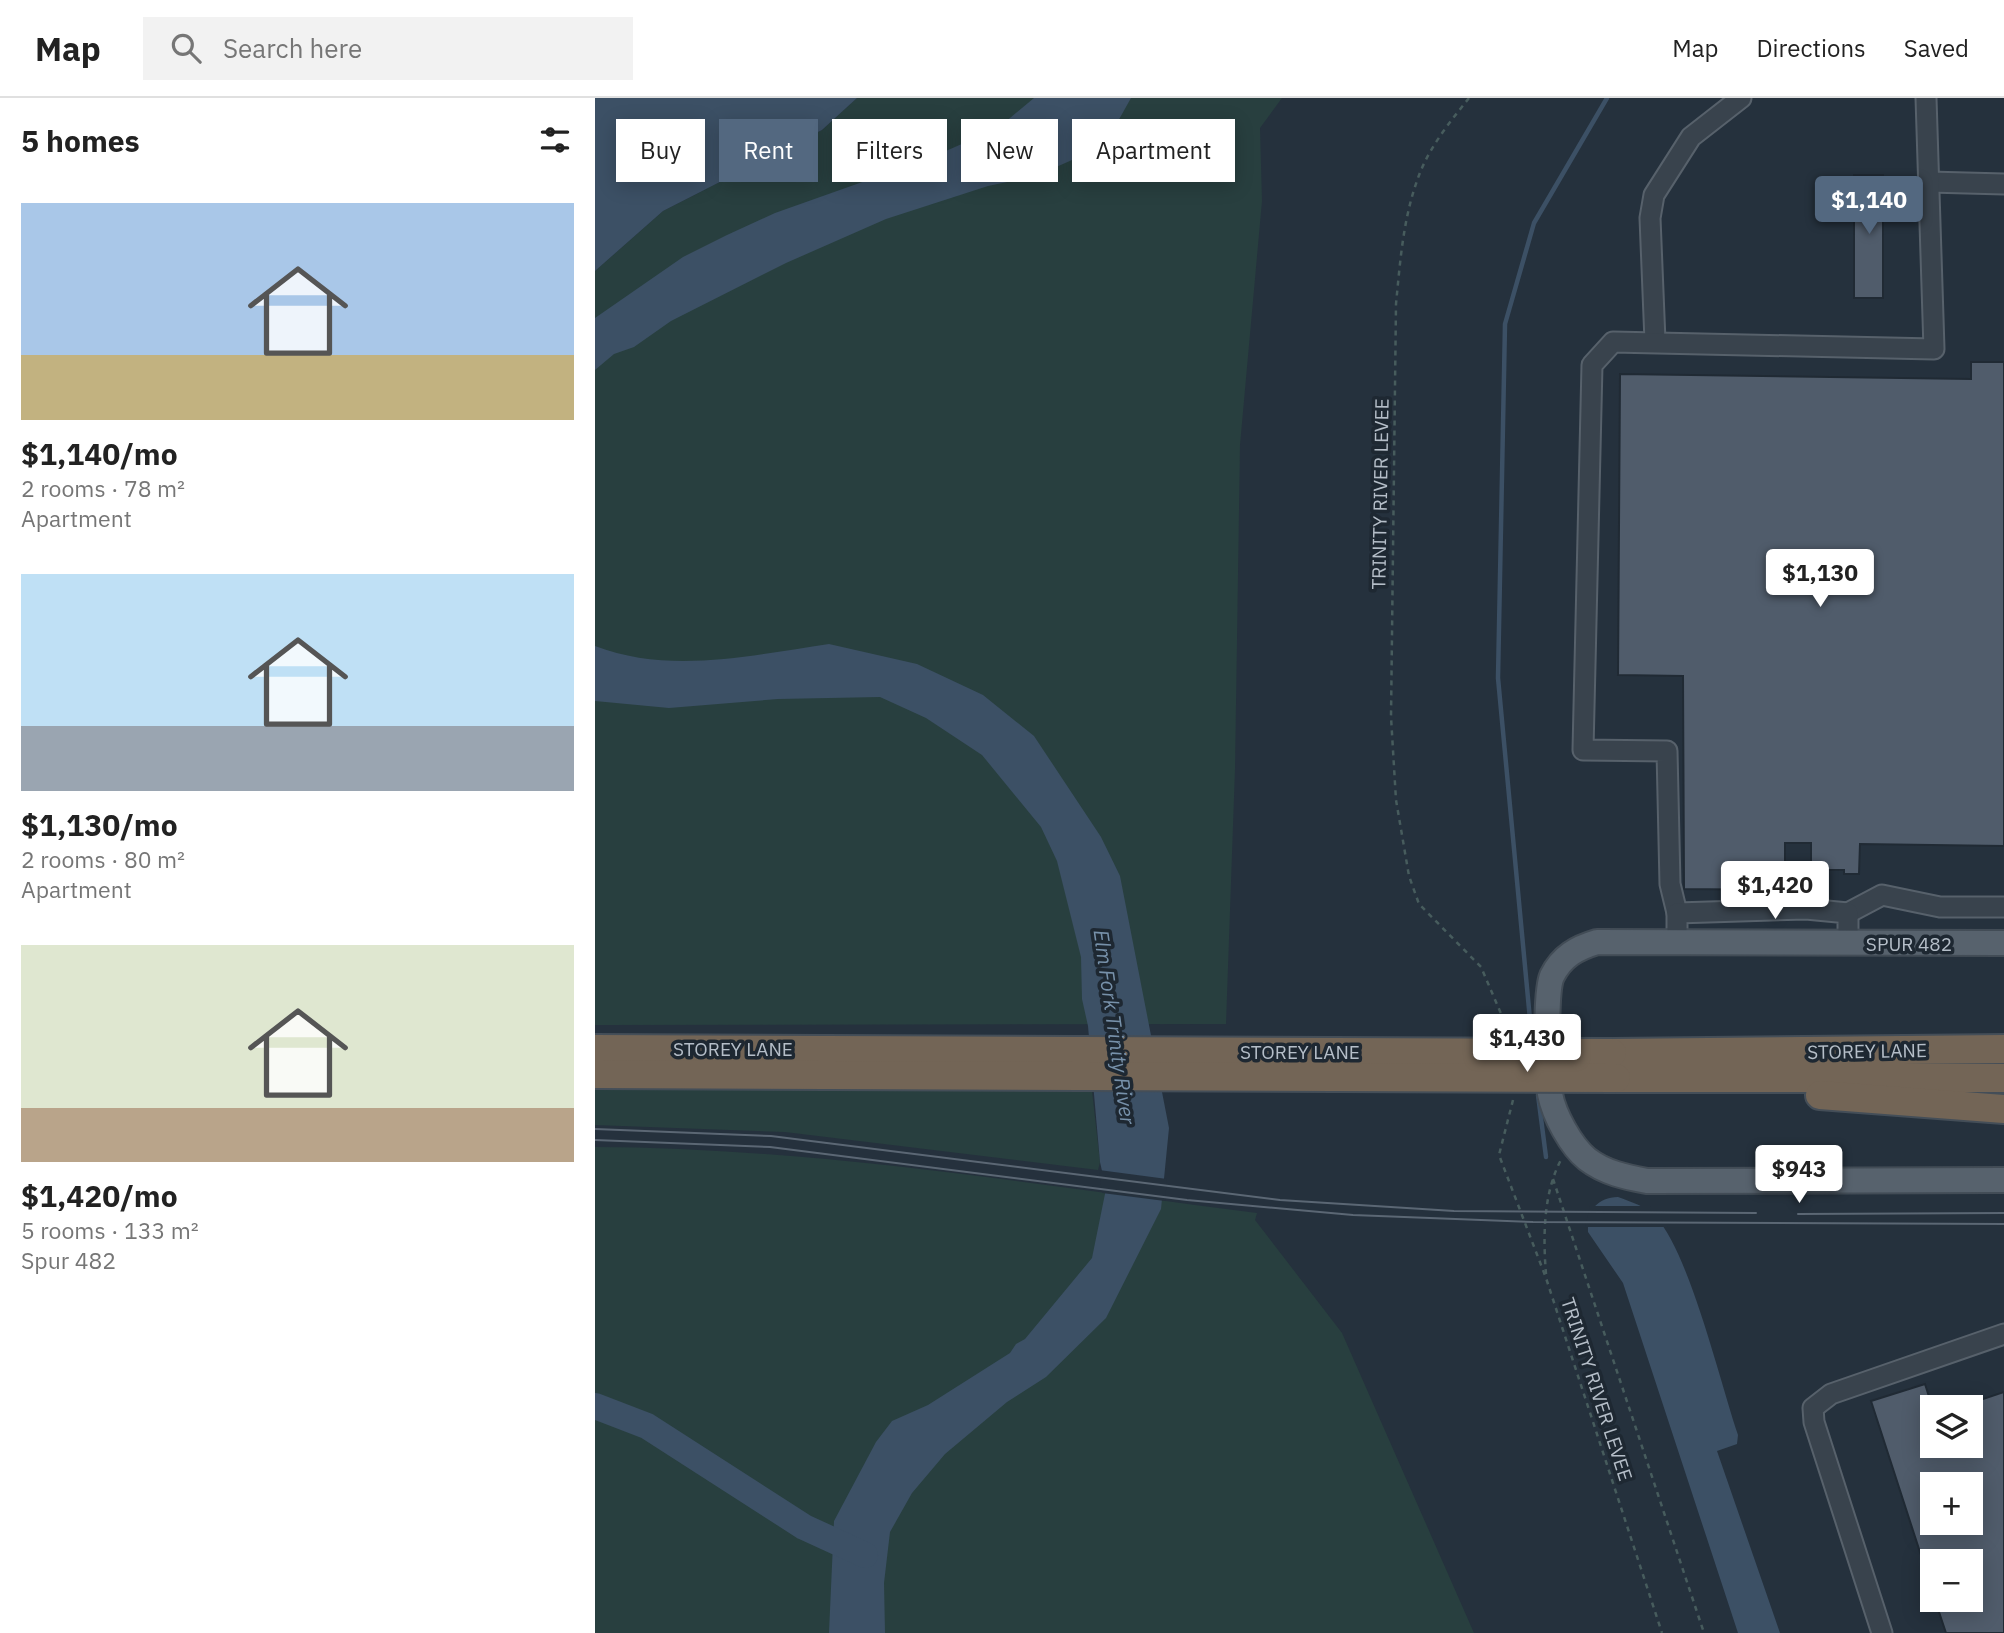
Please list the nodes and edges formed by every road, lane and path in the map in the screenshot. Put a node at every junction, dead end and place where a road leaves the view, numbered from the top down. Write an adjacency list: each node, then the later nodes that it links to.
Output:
1 (1469, 98): 13 (path, TRINITY RIVER LEVEE)
2 (1741, 98): 6 (lane)
3 (1926, 98): 4 (lane)
4 (1929, 183): 5 (lane); 6 (lane)
5 (2004, 184)
6 (1655, 341): 8 (lane)
7 (2004, 907): 9 (lane)
8 (1677, 913): 9 (lane); 11 (lane)
9 (1847, 913): 12 (lane)
10 (2004, 943): 12 (main road, SPUR 482)
11 (1677, 944): 12 (main road, SPUR 482); 22 (main road, SPUR 482)
12 (1848, 944)
13 (1508, 1036)
14 (595, 1049): 16 (highway, STOREY LANE, bridge)
15 (2004, 1049): 16 (highway, STOREY LANE)
16 (1614, 1065): 17 (highway, STOREY LANE, bridge); 19 (highway, STOREY LANE)
17 (595, 1074)
18 (2004, 1077): 19 (highway, STOREY LANE)
19 (1685, 1078): 21 (highway)
20 (1514, 1098): 25 (path, TRINITY RIVER LEVEE)
21 (2004, 1109)
22 (1571, 1139): 23 (path); 24 (main road)
23 (1553, 1179): 25 (path); 28 (path)
24 (2004, 1180)
25 (1546, 1278): 27 (path, TRINITY RIVER LEVEE)
26 (2004, 1334): 29 (lane)
27 (1662, 1633)
28 (1704, 1633)
29 (1882, 1633)

